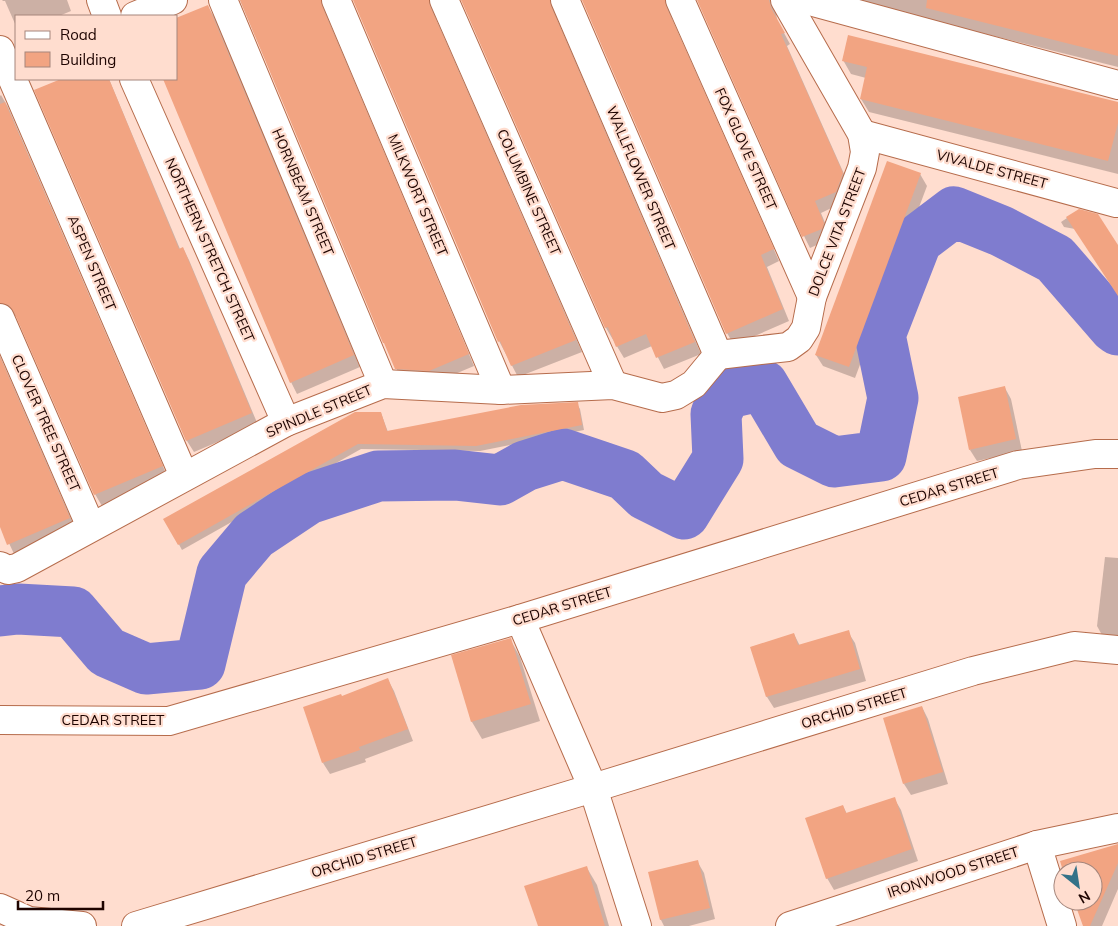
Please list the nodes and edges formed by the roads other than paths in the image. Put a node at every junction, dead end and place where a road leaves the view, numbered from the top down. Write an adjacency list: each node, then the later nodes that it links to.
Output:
1 (101, 0): 10 (street)
2 (173, 0): 11 (street)
3 (223, 0): 20 (street, HORNBEAM STREET)
4 (336, 0): 22 (street, MILKWORT STREET)
5 (444, 0): 21 (street, COLUMBINE STREET)
6 (564, 0): 19 (street, WALLFLOWER STREET)
7 (680, 0): 17 (street, FOX GLOVE STREET)
8 (785, 0): 15 (street, DOLCE VITA STREET)
9 (806, 0): 14 (street)
10 (107, 15)
11 (137, 15)
12 (6, 66): 25 (street, ASPEN STREET)
13 (134, 80): 23 (street, NORTHERN STRETCH STREET)
14 (1118, 85)
15 (862, 134): 16 (street, VIVALDE STREET); 17 (street, DOLCE VITA STREET)
16 (1117, 203)
17 (812, 297): 19 (street, DOLCE VITA STREET)
18 (0, 318): 26 (street, CLOVER TREE STREET)
19 (718, 356): 21 (street, SPINDLE STREET)
20 (383, 384): 22 (street, SPINDLE STREET); 23 (street, SPINDLE STREET)
21 (613, 385): 22 (street, SPINDLE STREET)
22 (501, 390)
23 (286, 422): 25 (street, SPINDLE STREET)
24 (1118, 454): 28 (street, CEDAR STREET)
25 (184, 476): 26 (street, SPINDLE STREET)
26 (92, 527): 27 (street, SPINDLE STREET)
27 (0, 566)
28 (520, 619): 30 (street, CEDAR STREET); 31 (street)
29 (1118, 650): 31 (street, ORCHID STREET)
30 (0, 720)
31 (593, 788): 36 (street, ORCHID STREET); 37 (street)
32 (1118, 828): 33 (street, IRONWOOD STREET)
33 (1037, 845): 38 (street, IRONWOOD STREET); 39 (street)
34 (0, 908): 35 (street)
35 (82, 926)
36 (136, 926)
37 (637, 926)
38 (790, 926)
39 (1062, 926)

